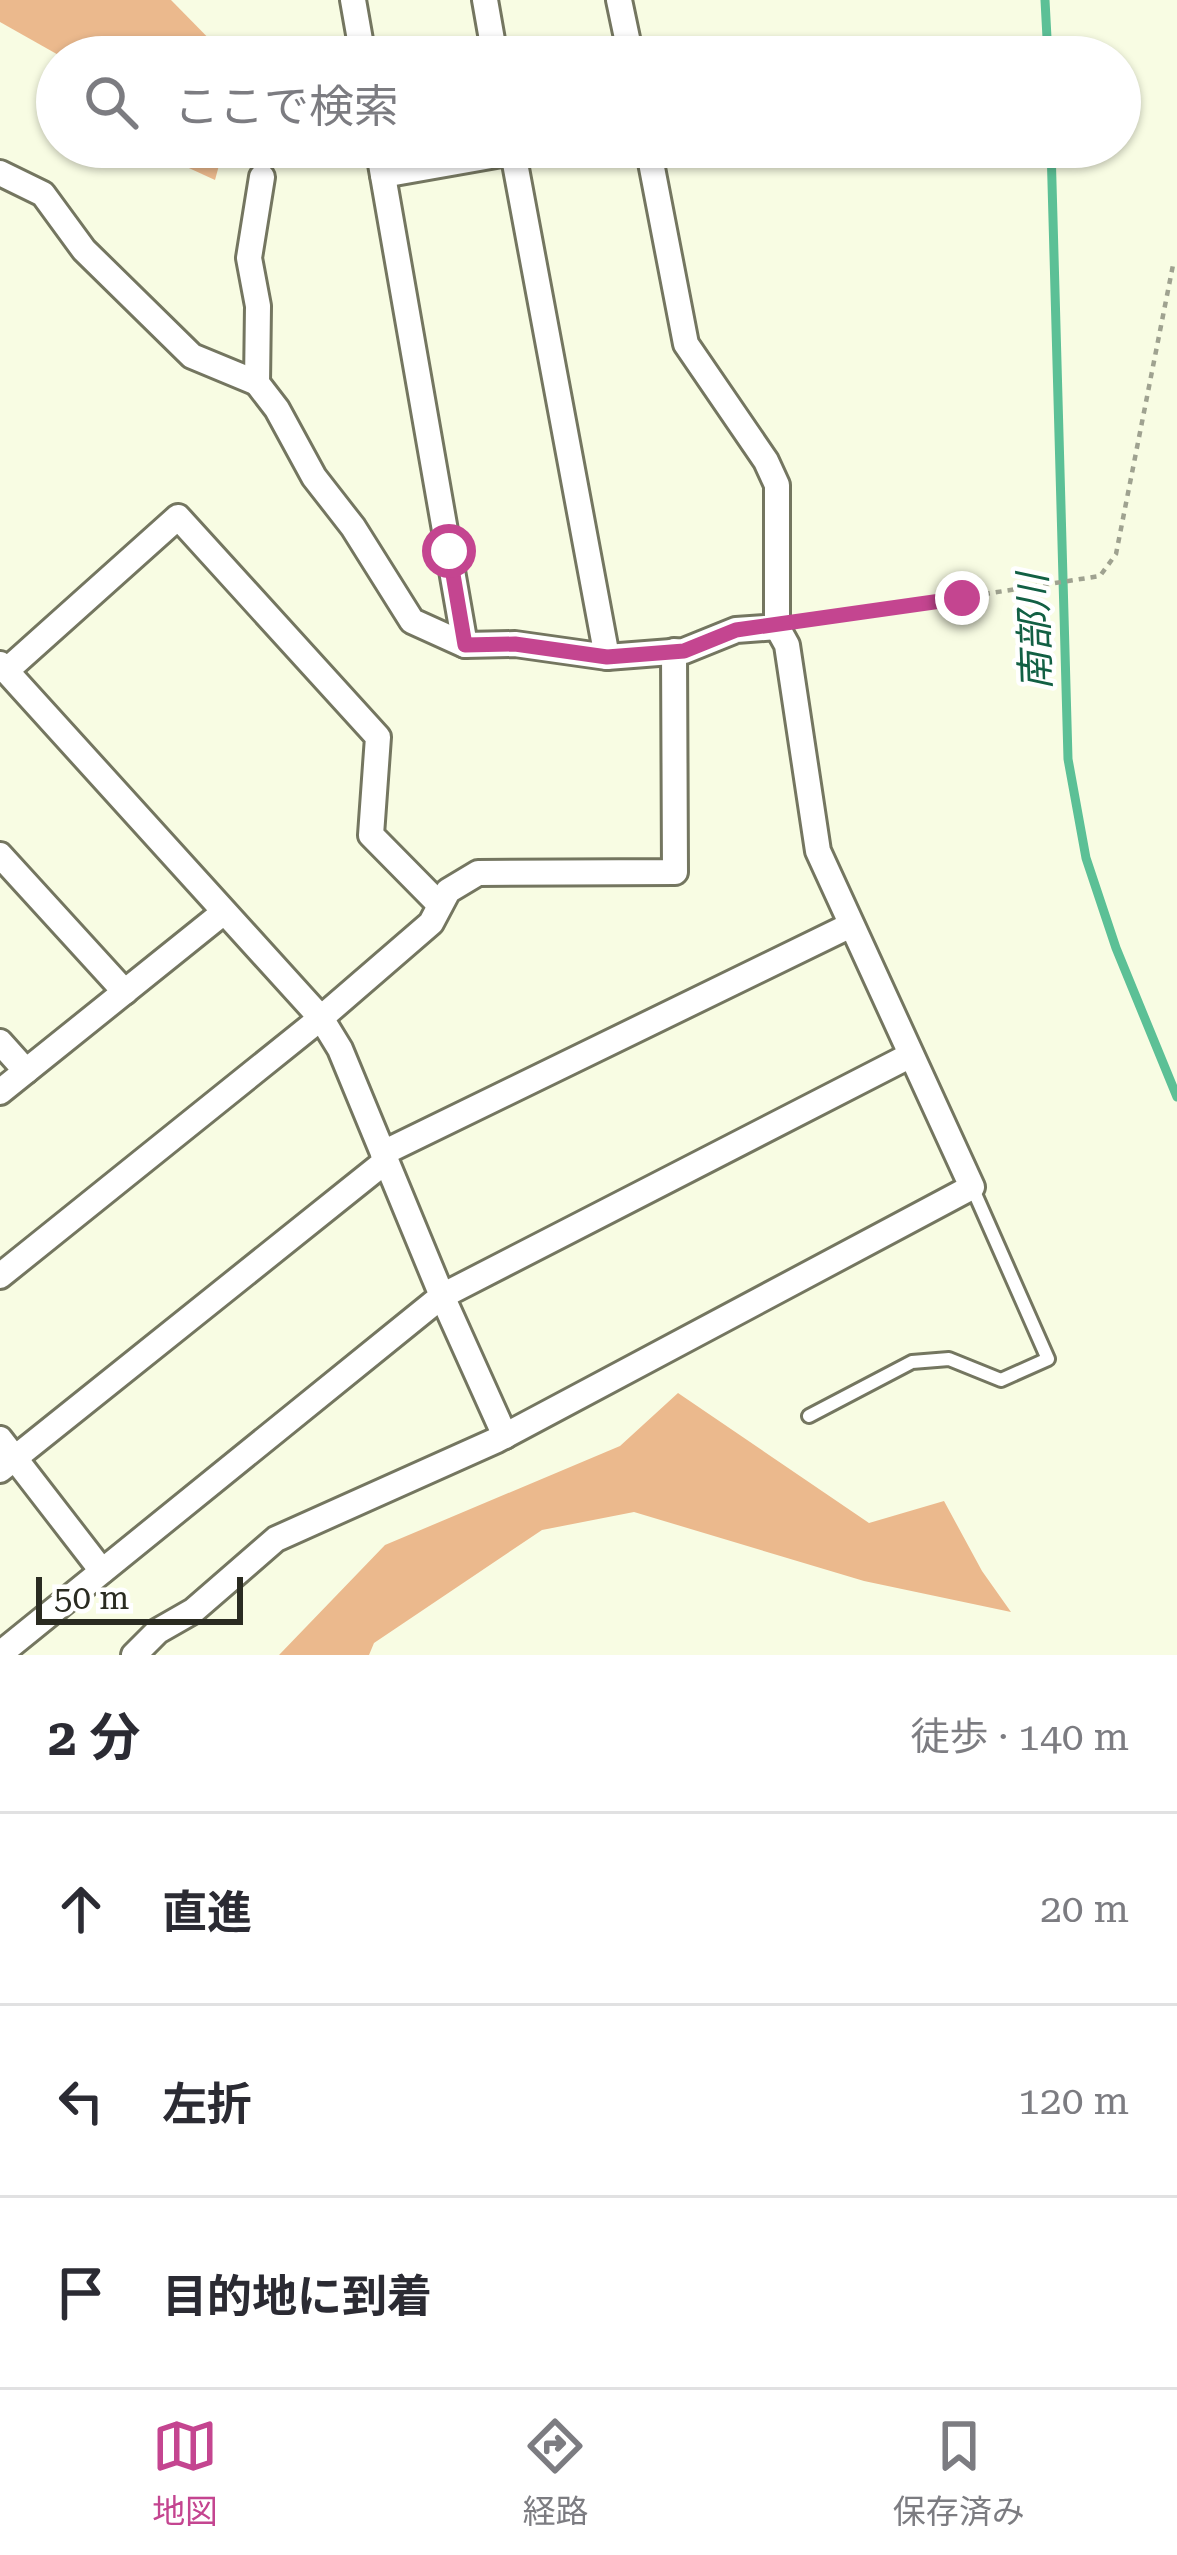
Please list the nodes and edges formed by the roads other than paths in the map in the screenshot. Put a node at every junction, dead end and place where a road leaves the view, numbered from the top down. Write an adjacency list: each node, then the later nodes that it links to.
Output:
1 (352, 0): 4 (street)
2 (484, 0): 5 (street)
3 (620, 0): 6 (street)
4 (359, 36)
5 (491, 36)
6 (627, 36)
7 (382, 168): 12 (street)
8 (419, 168): 12 (street)
9 (516, 168): 18 (street)
10 (652, 168): 15 (street)
11 (0, 173): 14 (street)
12 (383, 175): 16 (street)
13 (262, 177): 14 (street)
14 (257, 383): 16 (street)
15 (776, 627): 17 (street); 23 (street)
16 (465, 645): 18 (street)
17 (674, 651): 18 (street); 21 (street)
18 (607, 657)
19 (3, 668): 21 (street); 22 (street)
20 (0, 855): 24 (street)
21 (440, 905): 25 (street)
22 (224, 911): 24 (street); 25 (street)
23 (851, 925): 27 (street); 30 (street)
24 (124, 992): 28 (street)
25 (321, 1018): 30 (street); 32 (street)
26 (0, 1042): 28 (street)
27 (911, 1055): 31 (street); 33 (street)
28 (26, 1071): 29 (street)
29 (0, 1092)
30 (384, 1157): 33 (street); 36 (street)
31 (972, 1187): 34 (lane); 35 (street)
32 (0, 1276)
33 (442, 1296): 35 (street); 37 (street)
34 (809, 1417)
35 (505, 1436): 39 (street)
36 (5, 1456): 37 (street)
37 (102, 1571): 38 (street)
38 (14, 1650)
39 (134, 1655)

